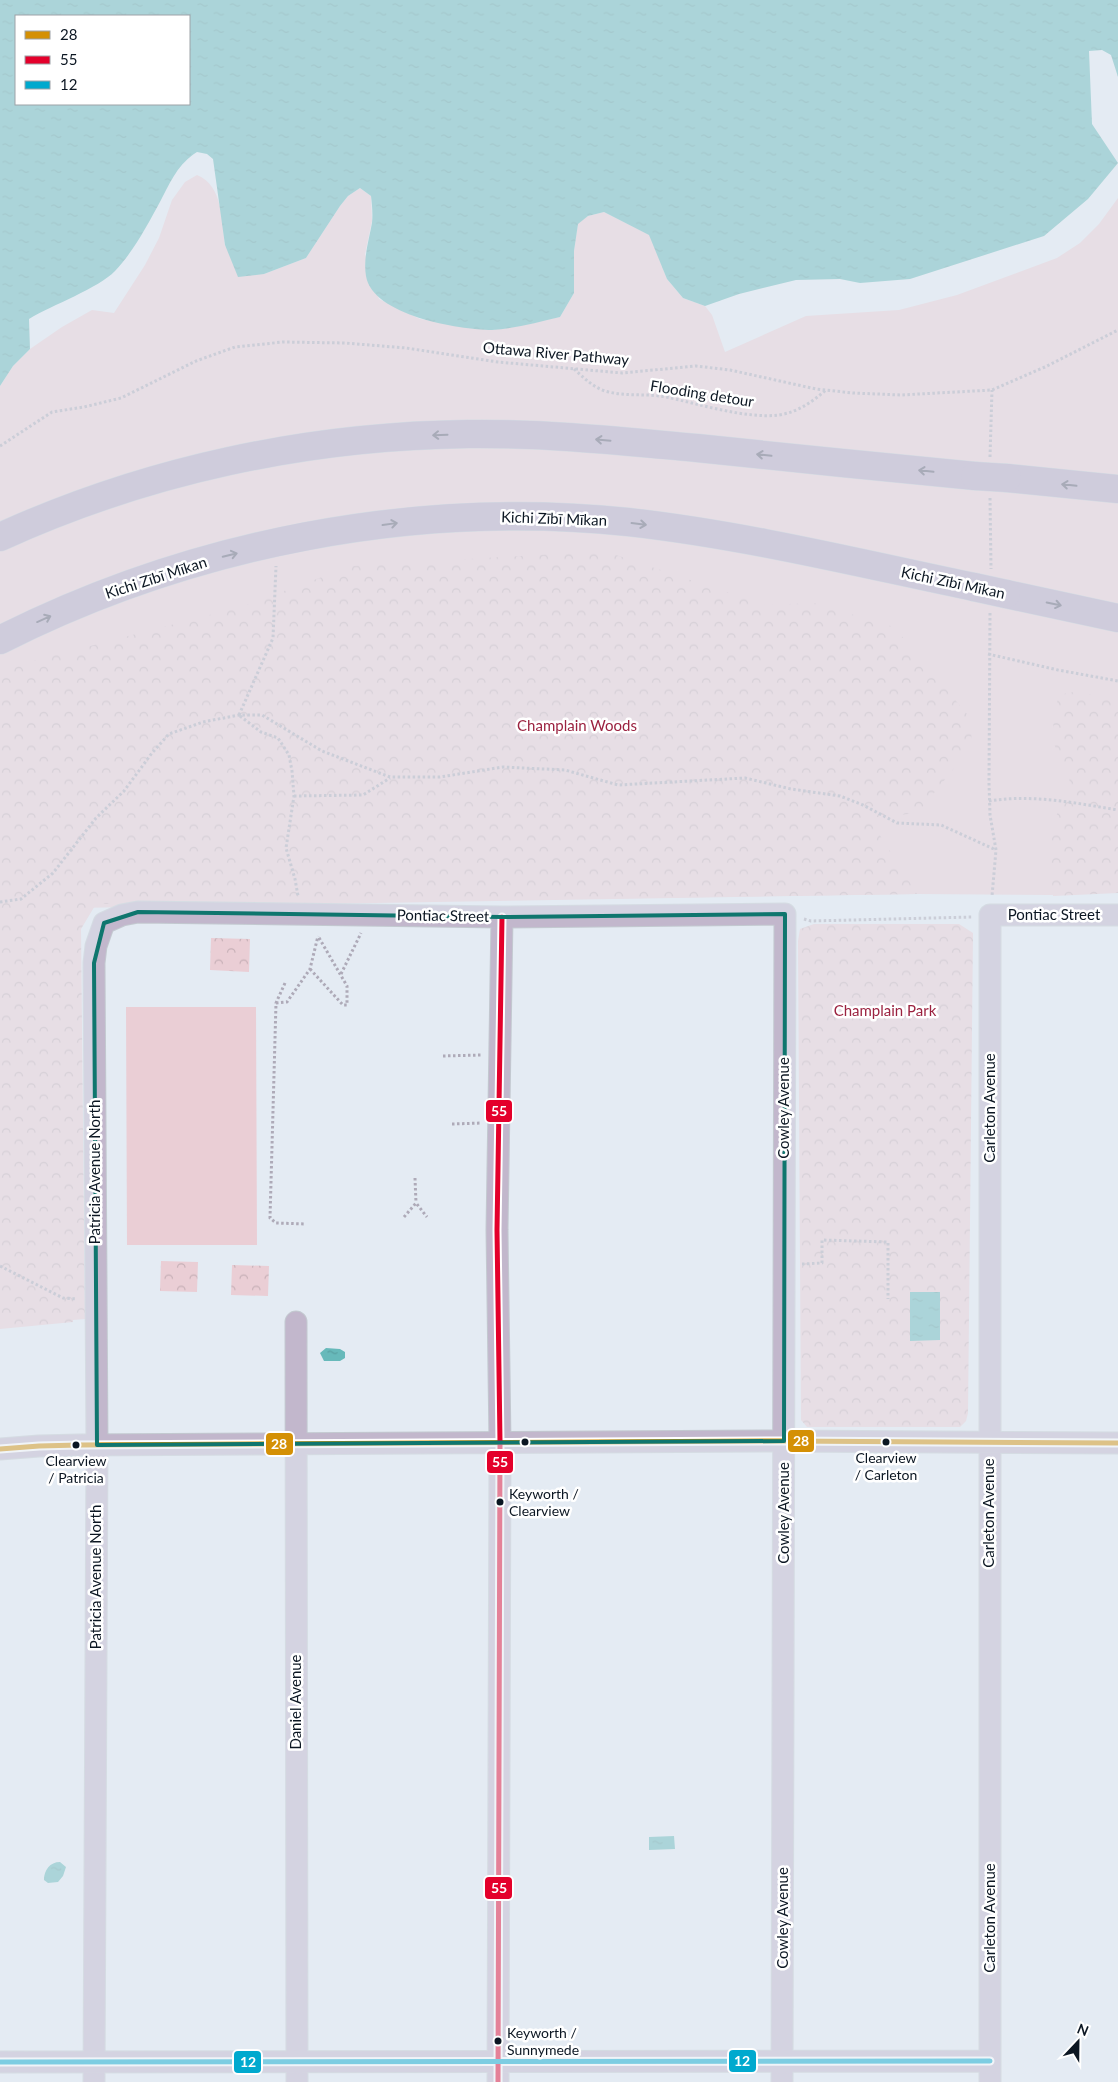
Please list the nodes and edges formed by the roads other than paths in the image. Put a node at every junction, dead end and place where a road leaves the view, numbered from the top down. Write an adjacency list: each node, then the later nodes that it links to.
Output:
1 (1118, 490): 2 (highway, one-way to 2)
2 (0, 537)
3 (1118, 618): 4 (highway, Kichi Zībī Mīkan, one-way to 3)
4 (0, 640)
5 (785, 914): 8 (street, Pontiac Street); 12 (street, Cowley Avenue)
6 (990, 915): 7 (street, Pontiac Street); 13 (street, Carleton Avenue)
7 (1118, 915)
8 (502, 917): 9 (street, Pontiac Street); 11 (street)
9 (104, 923): 16 (street, Patricia Avenue North)
10 (296, 1322): 15 (street, Daniel Avenue)
11 (500, 1442): 12 (street); 15 (street); 23 (street)
12 (784, 1442): 13 (street); 18 (street, Cowley Avenue)
13 (989, 1442): 14 (street); 19 (street, Carleton Avenue)
14 (1118, 1443)
15 (295, 1444): 16 (street); 22 (street, Daniel Avenue)
16 (97, 1445): 17 (street); 21 (street, Patricia Avenue North)
17 (0, 1449)
18 (782, 2061): 19 (street); 23 (street); 24 (street, Cowley Avenue)
19 (990, 2061): 25 (street, Carleton Avenue)
20 (0, 2062): 21 (street)
21 (94, 2072): 22 (street)
22 (297, 2072): 23 (street)
23 (498, 2072)
24 (782, 2082)
25 (990, 2082)

